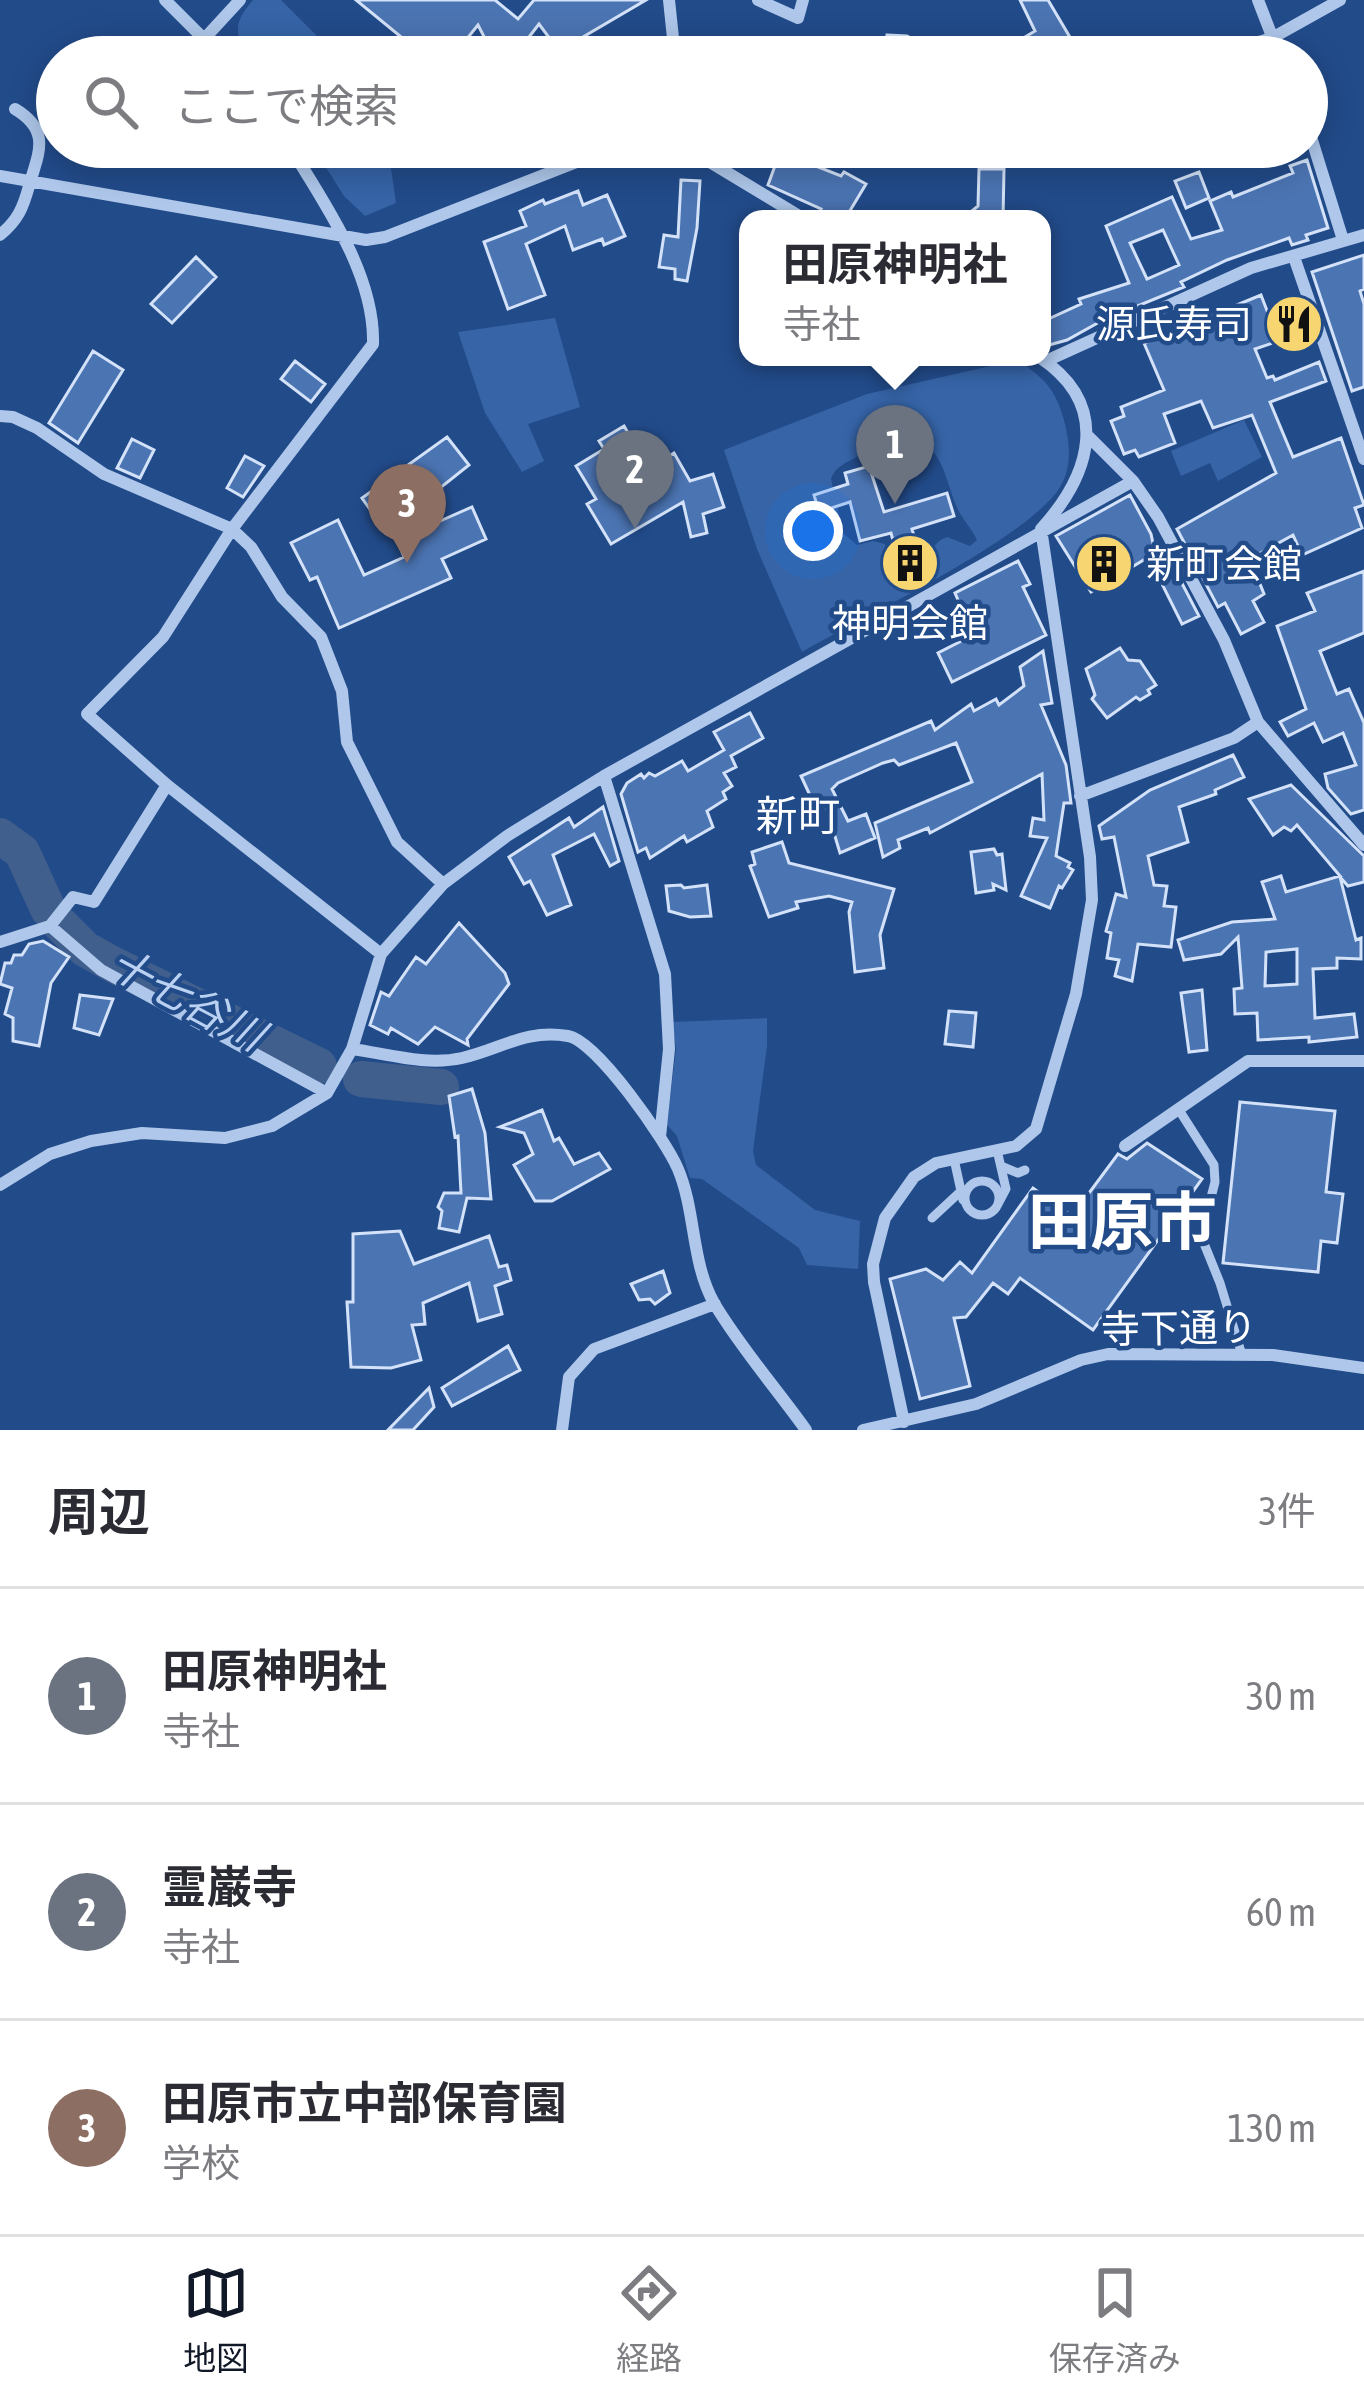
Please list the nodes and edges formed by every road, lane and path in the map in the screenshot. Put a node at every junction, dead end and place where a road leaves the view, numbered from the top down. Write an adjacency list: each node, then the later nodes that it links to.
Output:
1 (165, 0): 8 (street)
2 (240, 0): 9 (street)
3 (669, 0): 10 (street)
4 (758, 0): 5 (street)
5 (803, 0)
6 (1258, 0): 11 (street)
7 (1340, 0): 12 (street)
8 (204, 36)
9 (208, 36)
10 (675, 36)
11 (1271, 36)
12 (1276, 36)
13 (15, 109): 14 (street)
14 (36, 136)
15 (36, 164): 21 (street)
16 (303, 168): 25 (street)
17 (564, 168): 25 (street)
18 (720, 168): 22 (street)
19 (1321, 168): 26 (street)
20 (0, 176): 21 (street)
21 (30, 182): 23 (street); 25 (street)
22 (789, 210)
23 (0, 235)
24 (1364, 235): 26 (street)
25 (345, 236): 34 (street)
26 (1343, 240): 27 (street)
27 (1294, 257): 28 (street); 32 (street)
28 (1051, 355)
29 (1049, 366): 31 (street)
30 (0, 416): 34 (street)
31 (1089, 437): 33 (street); 35 (street)
32 (1364, 459)
33 (1132, 481): 35 (street); 36 (street)
34 (232, 529): 38 (street); 41 (street)
35 (1042, 529): 37 (street); 39 (street)
36 (1258, 722): 39 (street); 40 (street)
37 (604, 776): 41 (street); 49 (street)
38 (167, 785): 42 (street); 44 (street)
39 (1080, 796): 51 (street)
40 (1364, 845)
41 (443, 884): 44 (street)
42 (50, 926): 43 (street); 47 (street)
43 (0, 942)
44 (381, 954): 45 (street)
45 (352, 1049): 47 (street); 49 (street)
46 (1364, 1060): 48 (street)
47 (327, 1093): 55 (street)
48 (1179, 1111): 50 (street); 61 (lane)
49 (660, 1138): 60 (street)
50 (1125, 1146)
51 (997, 1150): 52 (street); 53 (lane)
52 (954, 1159): 56 (lane); 63 (street)
53 (1001, 1166): 54 (lane); 58 (lane)
54 (1025, 1170)
55 (0, 1185)
56 (960, 1192): 57 (lane); 59 (lane)
57 (966, 1204): 58 (lane); 58 (lane)
58 (997, 1206)
59 (932, 1218)
60 (715, 1304): 64 (street); 65 (street)
61 (1242, 1355): 62 (street, 寺下通り); 63 (street, 寺下通り)
62 (1364, 1368)
63 (904, 1422): 66 (street, 寺下通り)
64 (562, 1430)
65 (806, 1430)
66 (863, 1430)

